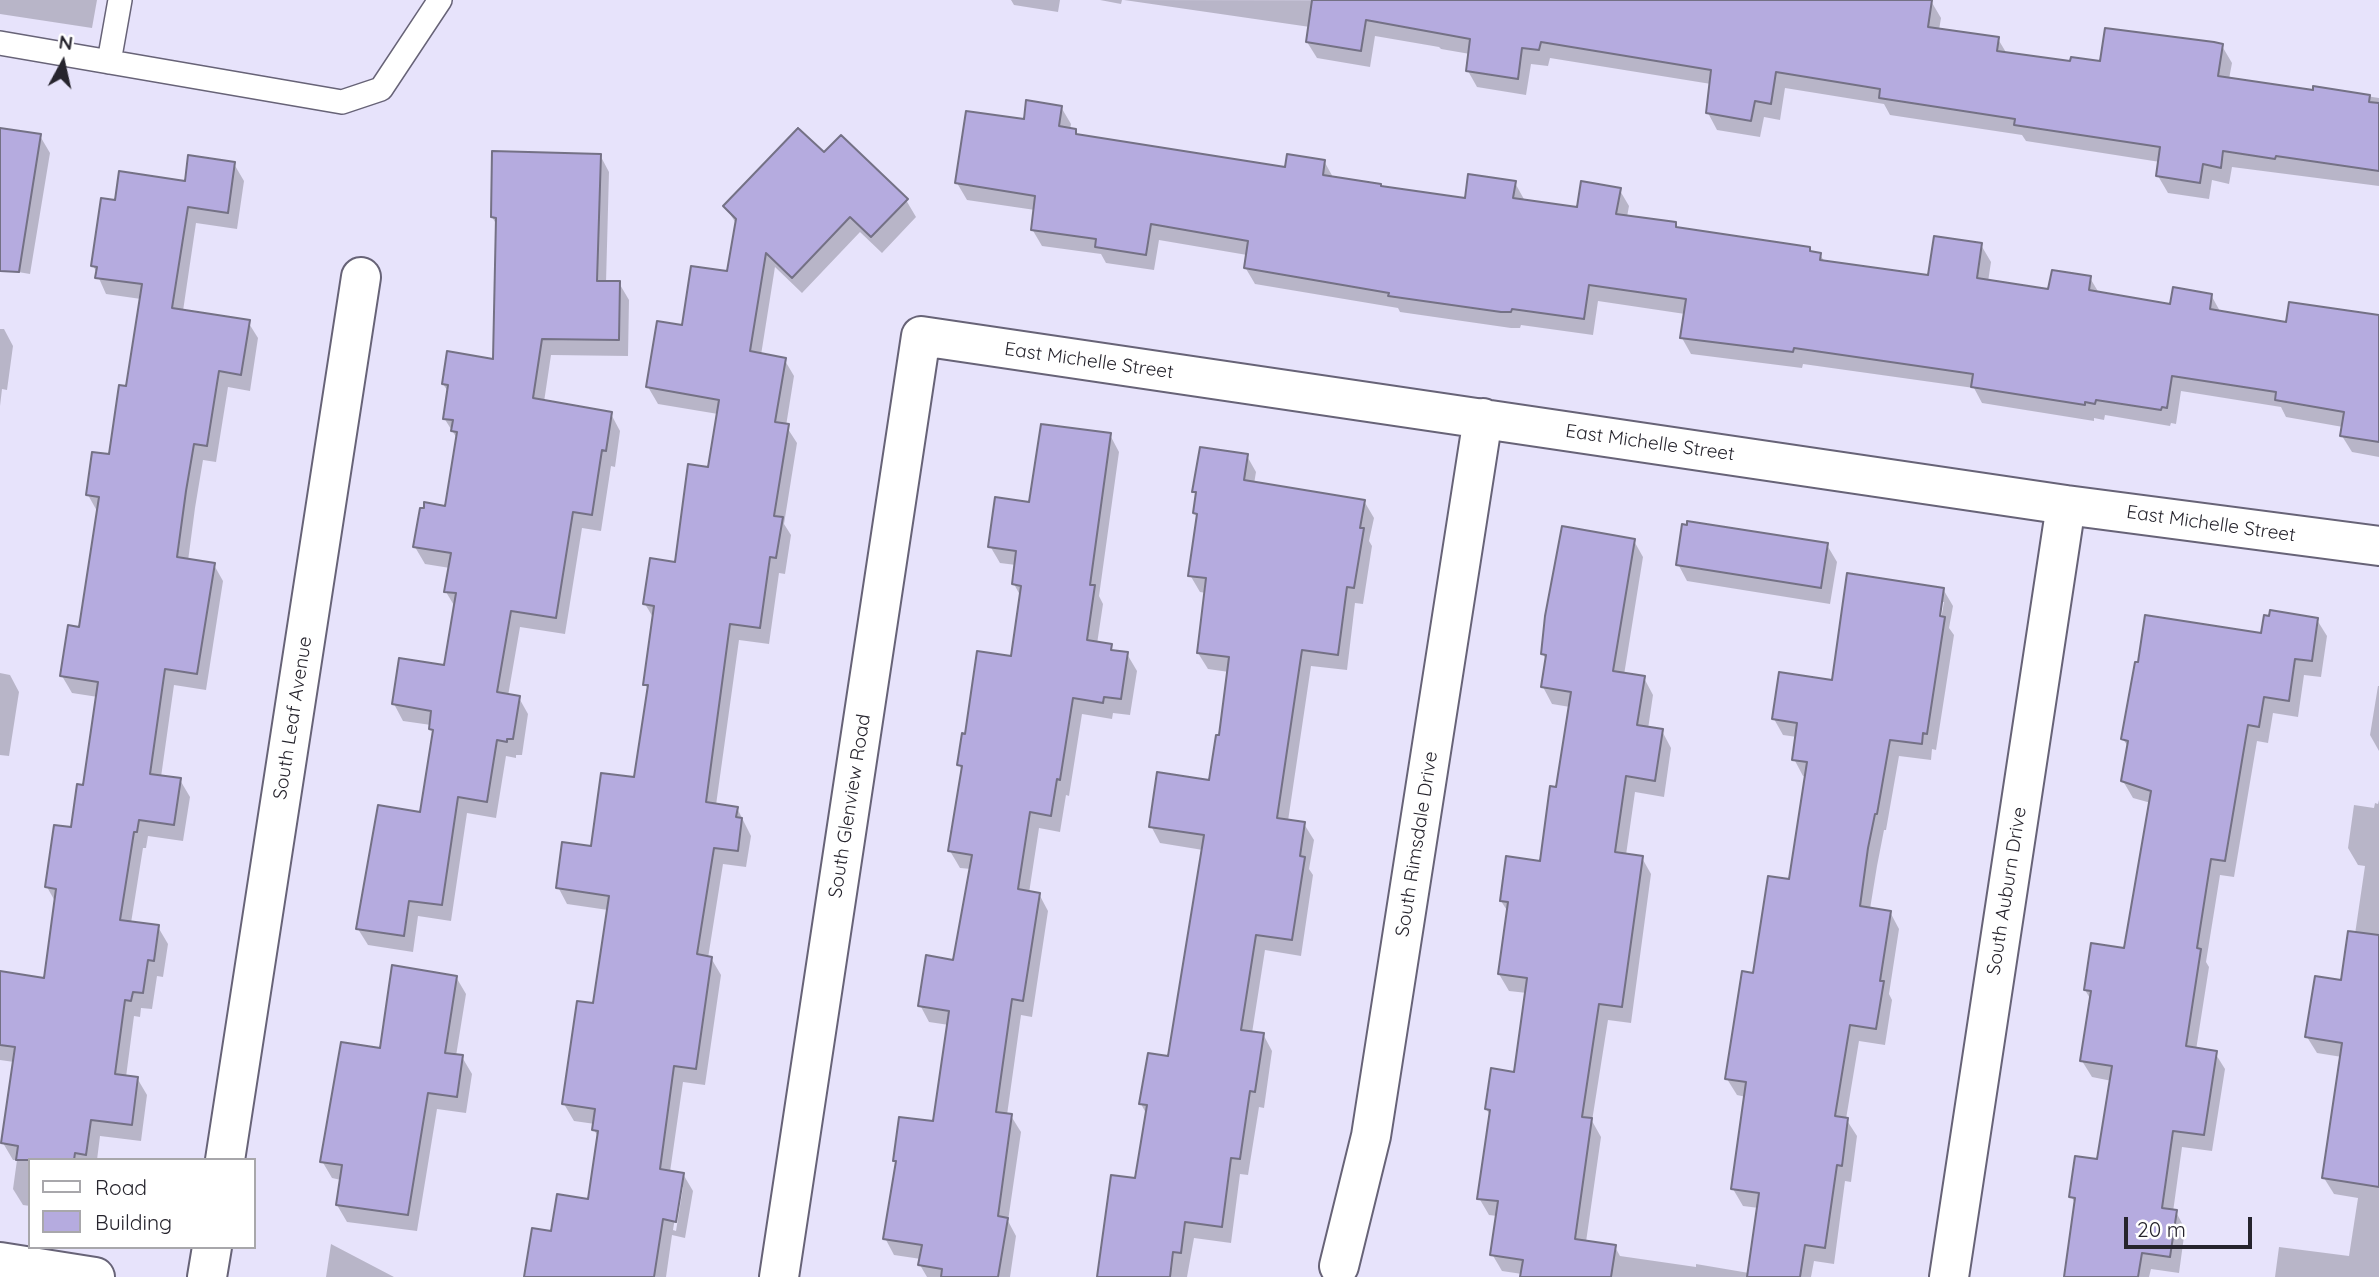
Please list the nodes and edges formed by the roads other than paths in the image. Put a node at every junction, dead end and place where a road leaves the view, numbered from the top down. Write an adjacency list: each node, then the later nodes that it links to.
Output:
1 (120, 0): 4 (lane)
2 (440, 0): 4 (lane)
3 (0, 43): 4 (lane)
4 (109, 62)
5 (361, 277): 10 (street, South Leaf Avenue)
6 (921, 336): 7 (street, East Michelle Street); 16 (street, South Glenview Road)
7 (1483, 418): 8 (street, East Michelle Street); 13 (street, South Rimsdale Drive)
8 (2066, 505): 9 (street, East Michelle Street); 17 (street, South Auburn Drive)
9 (2379, 546)
10 (225, 1158)
11 (212, 1249): 15 (street)
12 (0, 1262): 14 (street)
13 (1339, 1266)
14 (95, 1277)
15 (208, 1277)
16 (779, 1277)
17 (1949, 1277)

